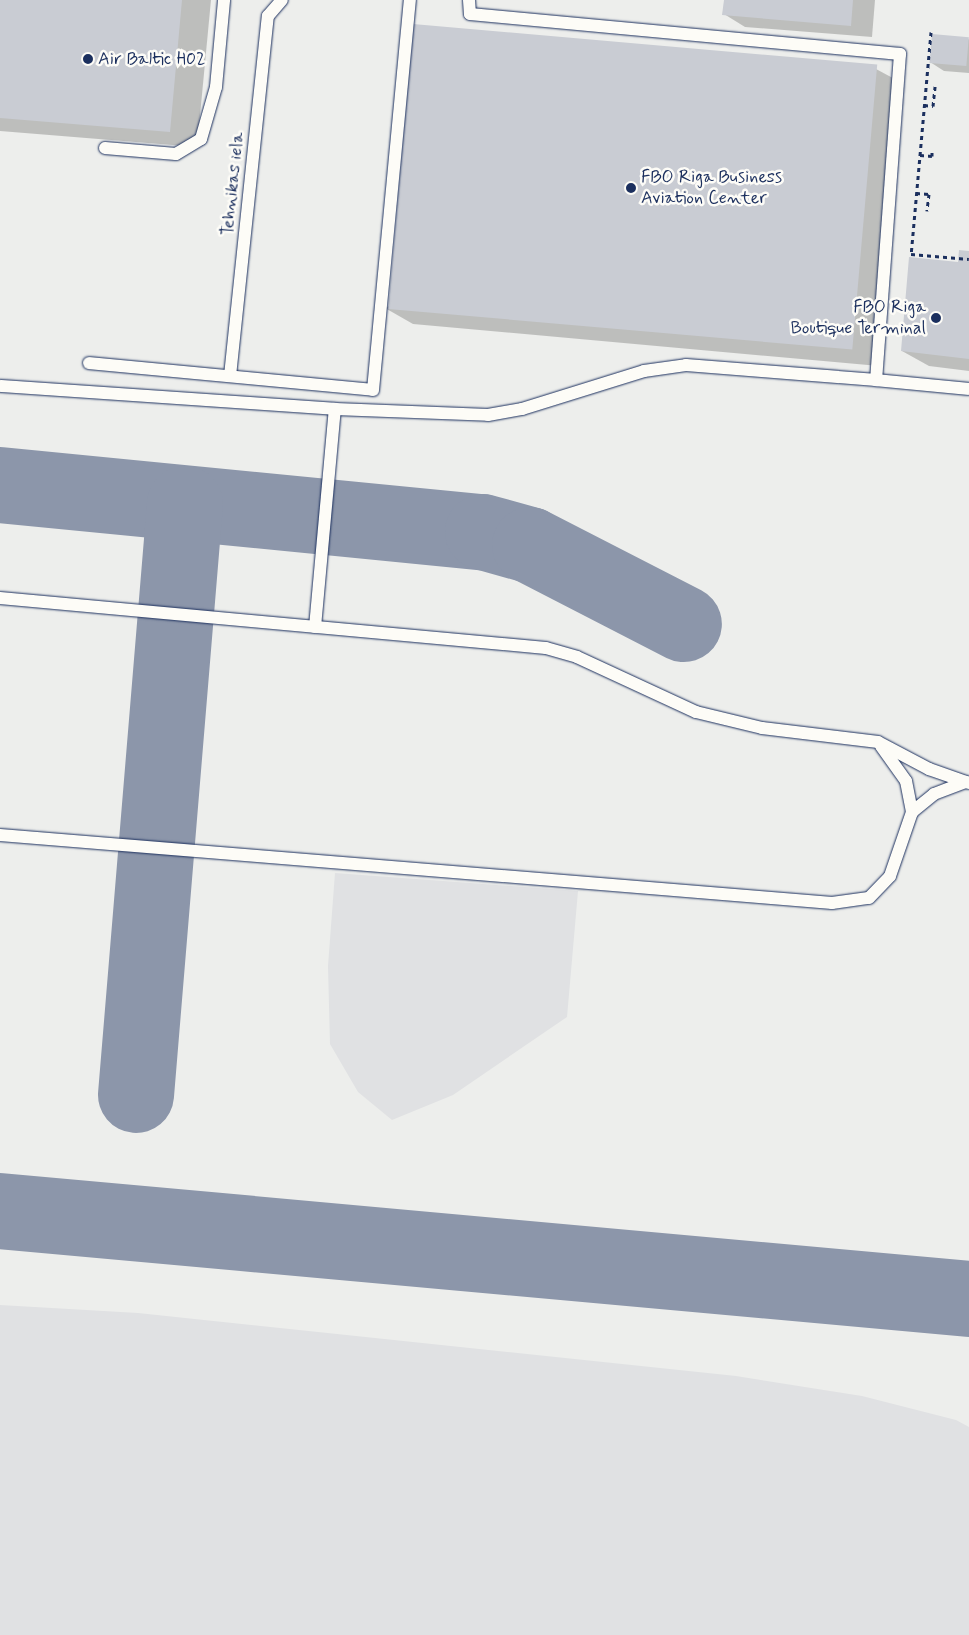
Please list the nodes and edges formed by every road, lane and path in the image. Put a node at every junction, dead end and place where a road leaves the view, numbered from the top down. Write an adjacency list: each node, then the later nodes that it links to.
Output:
1 (224, 0): 8 (lane)
2 (282, 0): 15 (lane, Tehnikas iela)
3 (410, 0): 15 (lane)
4 (469, 0): 16 (lane)
5 (931, 32): 7 (path)
6 (935, 86): 7 (path)
7 (924, 105): 10 (path)
8 (105, 148)
9 (932, 151): 10 (path)
10 (920, 155): 11 (path)
11 (916, 193): 12 (path); 13 (path)
12 (927, 211)
13 (969, 259)
14 (89, 363): 15 (lane)
15 (230, 376)
16 (876, 380): 18 (lane); 19 (lane)
17 (0, 386): 19 (lane)
18 (969, 389)
19 (335, 409): 21 (lane)
20 (0, 598): 21 (lane)
21 (315, 627): 22 (lane)
22 (878, 742): 23 (lane); 24 (lane)
23 (968, 783): 24 (lane)
24 (912, 812): 25 (lane)
25 (0, 835)

